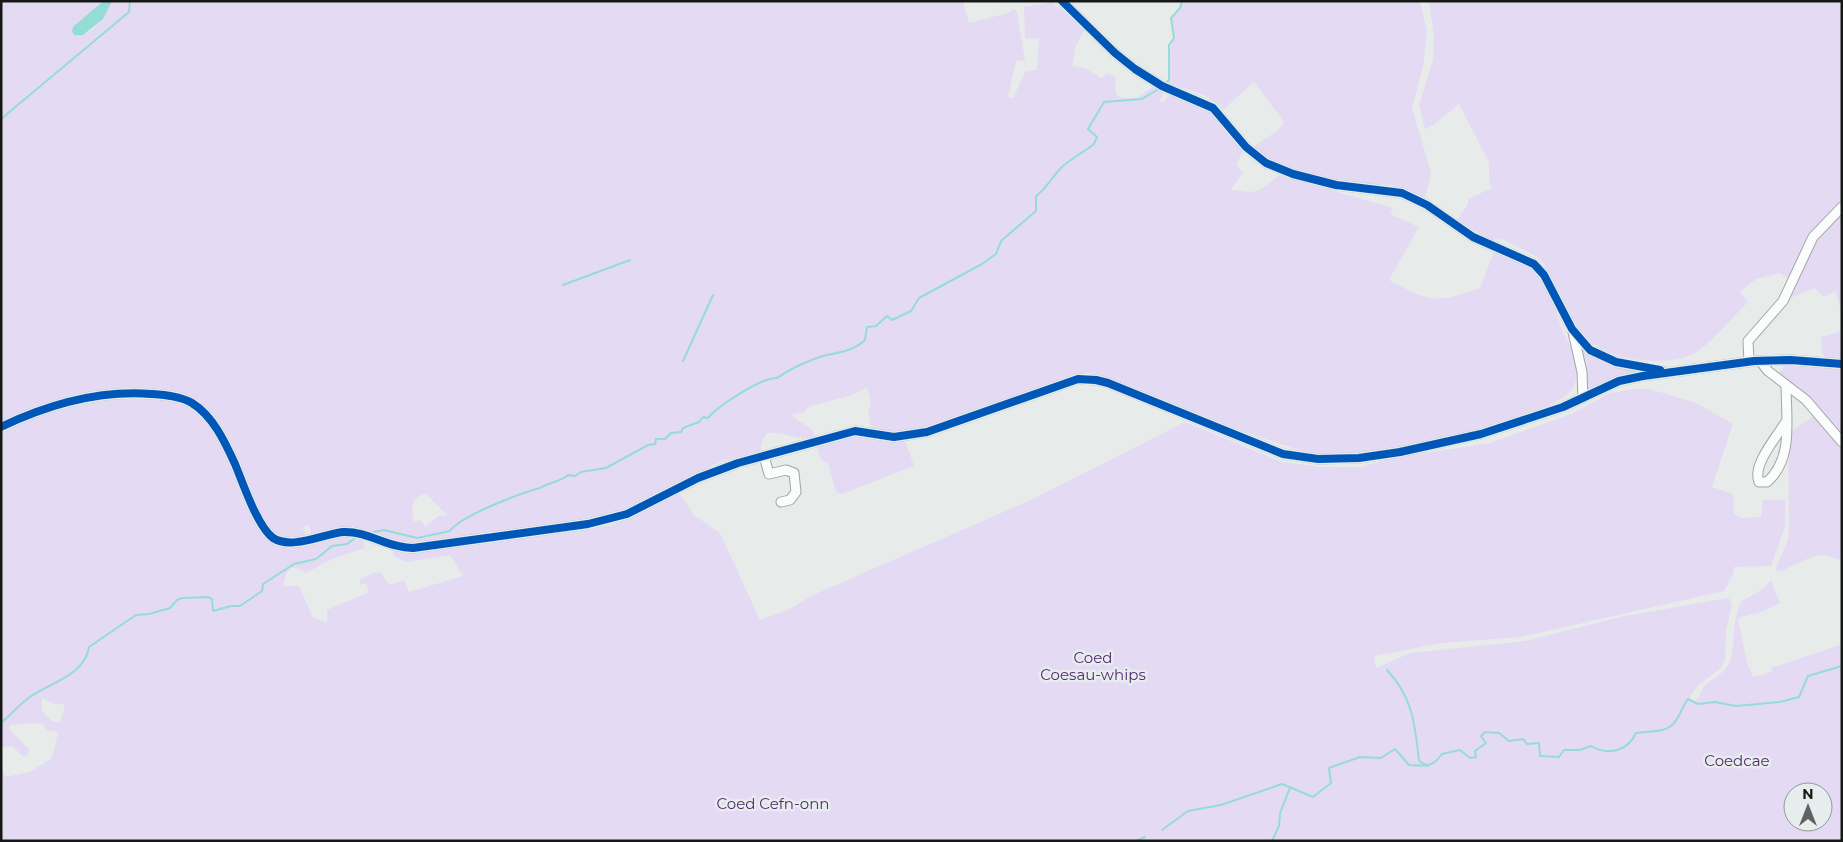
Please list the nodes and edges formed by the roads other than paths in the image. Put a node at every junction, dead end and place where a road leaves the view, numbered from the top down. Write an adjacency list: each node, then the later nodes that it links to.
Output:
1 (1062, 1): 3 (street)
2 (1842, 207): 4 (street)
3 (1572, 329): 7 (street); 9 (street)
4 (1749, 361): 5 (street); 7 (street)
5 (1761, 362): 6 (street); 8 (street)
6 (1842, 364)
7 (1669, 372): 9 (street)
8 (1786, 385): 10 (street); 12 (street)
9 (1583, 398): 13 (street)
10 (1785, 423): 10 (street)
11 (1, 427): 13 (street)
12 (1842, 442)
13 (764, 456): 14 (street)
14 (780, 502)

